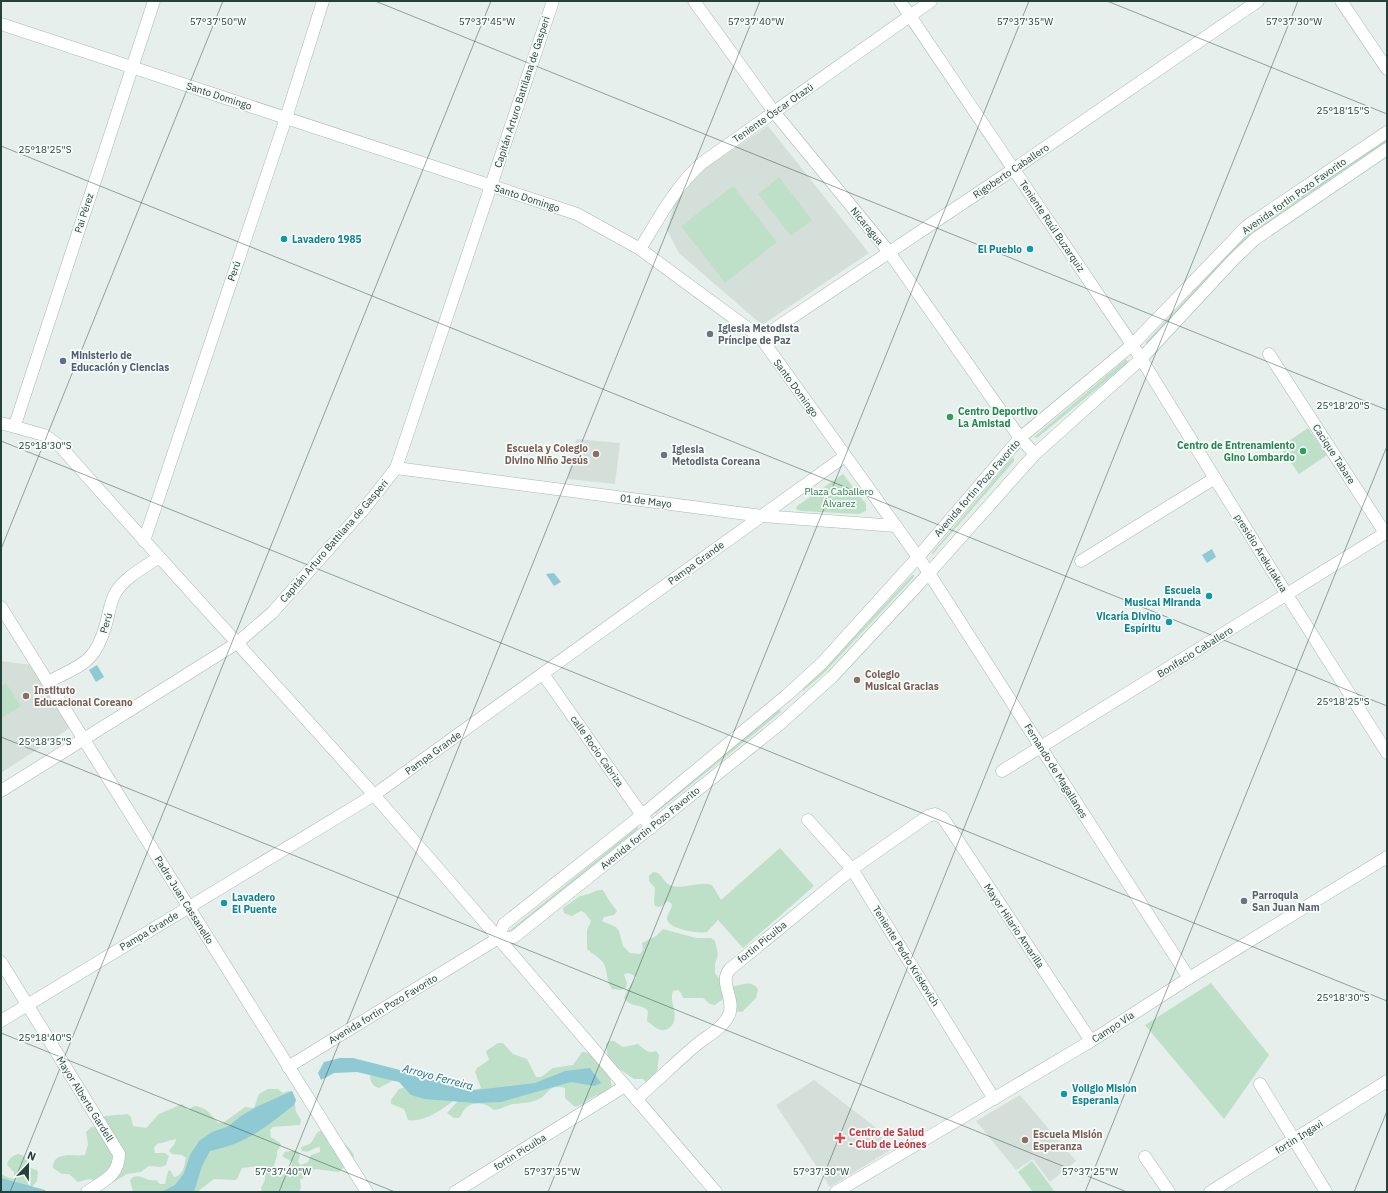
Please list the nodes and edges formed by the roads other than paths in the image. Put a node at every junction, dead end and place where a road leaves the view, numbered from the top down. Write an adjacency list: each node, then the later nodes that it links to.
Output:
1 (154, 1): 11 (street, Pai Pérez)
2 (323, 1): 14 (street, Perú)
3 (553, 1): 18 (street, Capitán Arturo Battilana de Gasperi)
4 (900, 1): 9 (street, Teniente Raúl Buzarquiz)
5 (931, 1): 9 (street, Teniente Óscar Otazú)
6 (1258, 1): 17 (street, Rigoberto Caballero)
7 (1340, 1): 12 (street)
8 (699, 3): 13 (street, Nicaragua)
9 (910, 16): 13 (street, Teniente Óscar Otazú); 17 (street, Teniente Raúl Buzarquiz)
10 (1, 24): 11 (street, Santo Domingo)
11 (132, 67): 14 (street, Santo Domingo); 25 (street, Pai Pérez)
12 (1387, 69)
13 (774, 112): 19 (street, Teniente Óscar Otazú); 20 (street, Nicaragua)
14 (286, 118): 18 (street, Santo Domingo); 34 (street, Perú)
15 (1387, 132): 22 (street, Avenida fortin Pozo Favorito)
16 (1387, 149): 22 (street, Avenida fortin Pozo Favorito)
17 (1014, 169): 20 (street, Rigoberto Caballero); 22 (street, Teniente Raúl Buzarquiz)
18 (491, 186): 19 (street, Santo Domingo); 29 (street, Capitán Arturo Battilana de Gasperi)
19 (640, 249): 21 (street, Santo Domingo)
20 (888, 252): 21 (street, Rigoberto Caballero); 26 (street, Nicaragua)
21 (761, 338): 28 (street, Santo Domingo)
22 (1137, 352): 26 (street, Avenida fortin Pozo Favorito); 27 (street, Avenida fortin Pozo Favorito); 30 (street, presidio Arekutakua)
23 (1269, 354): 33 (street, Cacique Tabare)
24 (1, 423): 25 (street)
25 (15, 426): 34 (street)
26 (1020, 438): 27 (street, Nicaragua); 37 (street, Avenida fortin Pozo Favorito)
27 (1035, 454): 37 (street, Avenida fortin Pozo Favorito)
28 (845, 456): 31 (street, Pampa Grande); 32 (street, Santo Domingo)
29 (396, 468): 31 (street, 01 de Mayo); 40 (street, Capitán Arturo Battilana de Gasperi)
30 (1215, 478): 36 (street); 38 (street, presidio Arekutakua)
31 (762, 516): 32 (street, 01 de Mayo); 41 (street, Pampa Grande)
32 (896, 526): 37 (street, Santo Domingo)
33 (1386, 532): 38 (street, Bonifacio Caballero)
34 (144, 541): 35 (street)
35 (159, 557): 40 (street); 42 (street, Perú)
36 (1081, 561)
37 (923, 565): 43 (street, Avenida fortin Pozo Favorito); 44 (street, Avenida fortin Pozo Favorito); 46 (street, Fernando de Magallanes)
38 (1287, 595): 46 (street, Bonifacio Caballero); 47 (street, presidio Arekutakua)
39 (1, 607): 42 (street, Padre Juan Cassanello)
40 (237, 643): 45 (street, Capitán Arturo Battilana de Gasperi); 50 (street)
41 (542, 674): 50 (street, Pampa Grande); 52 (street, calle Rocio Cabriza)
42 (48, 682): 45 (street, Padre Juan Cassanello)
43 (787, 695): 44 (street); 52 (street, Avenida fortin Pozo Favorito)
44 (798, 707): 54 (street, Avenida fortin Pozo Favorito)
45 (84, 739): 49 (street, Capitán Arturo Battilana de Gasperi); 57 (street, Padre Juan Cassanello)
46 (1041, 747): 48 (street, Bonifacio Caballero); 60 (street, Fernando de Magallanes)
47 (1387, 753)
48 (1002, 771)
49 (1, 791)
50 (374, 795): 57 (street, Pampa Grande); 58 (street)
51 (935, 814): 56 (street, fortin Picuiba); 63 (street, Mayor Hilario Amarilla)
52 (642, 815): 54 (street, calle Rocio Cabriza); 58 (street, Avenida fortin Pozo Favorito)
53 (808, 820): 56 (street, Teniente Pedro Kriskovich)
54 (651, 828): 58 (street, Avenida fortin Pozo Favorito)
55 (1387, 857): 60 (street, Campo Vía)
56 (852, 868): 68 (street, Teniente Pedro Kriskovich); 69 (street, fortin Picuiba)
57 (189, 907): 61 (street, Pampa Grande); 64 (street, Padre Juan Cassanello)
58 (498, 938): 64 (street, Avenida fortin Pozo Favorito); 67 (street)
59 (1, 962): 61 (street, Mayor Alberto Gardell)
60 (1189, 978): 63 (street, Campo Vía)
61 (27, 1005): 62 (street, Pampa Grande); 72 (street, Mayor Alberto Gardell)
62 (1, 1021)
63 (1091, 1041): 68 (street, Campo Vía)
64 (288, 1066): 73 (street, Padre Juan Cassanello)
65 (1387, 1081): 70 (street, fortin Ingavi)
66 (1260, 1084): 70 (street)
67 (625, 1086): 69 (street); 74 (street, fortin Picuiba)
68 (994, 1099): 76 (street, Campo Vía)
69 (636, 1100): 75 (street)
70 (1294, 1141): 78 (street, fortin Ingavi); 79 (street)
71 (1145, 1157): 77 (street)
72 (87, 1192)
73 (367, 1192)
74 (455, 1192)
75 (716, 1192)
76 (836, 1192)
77 (1169, 1192)
78 (1210, 1192)
79 (1326, 1192)

